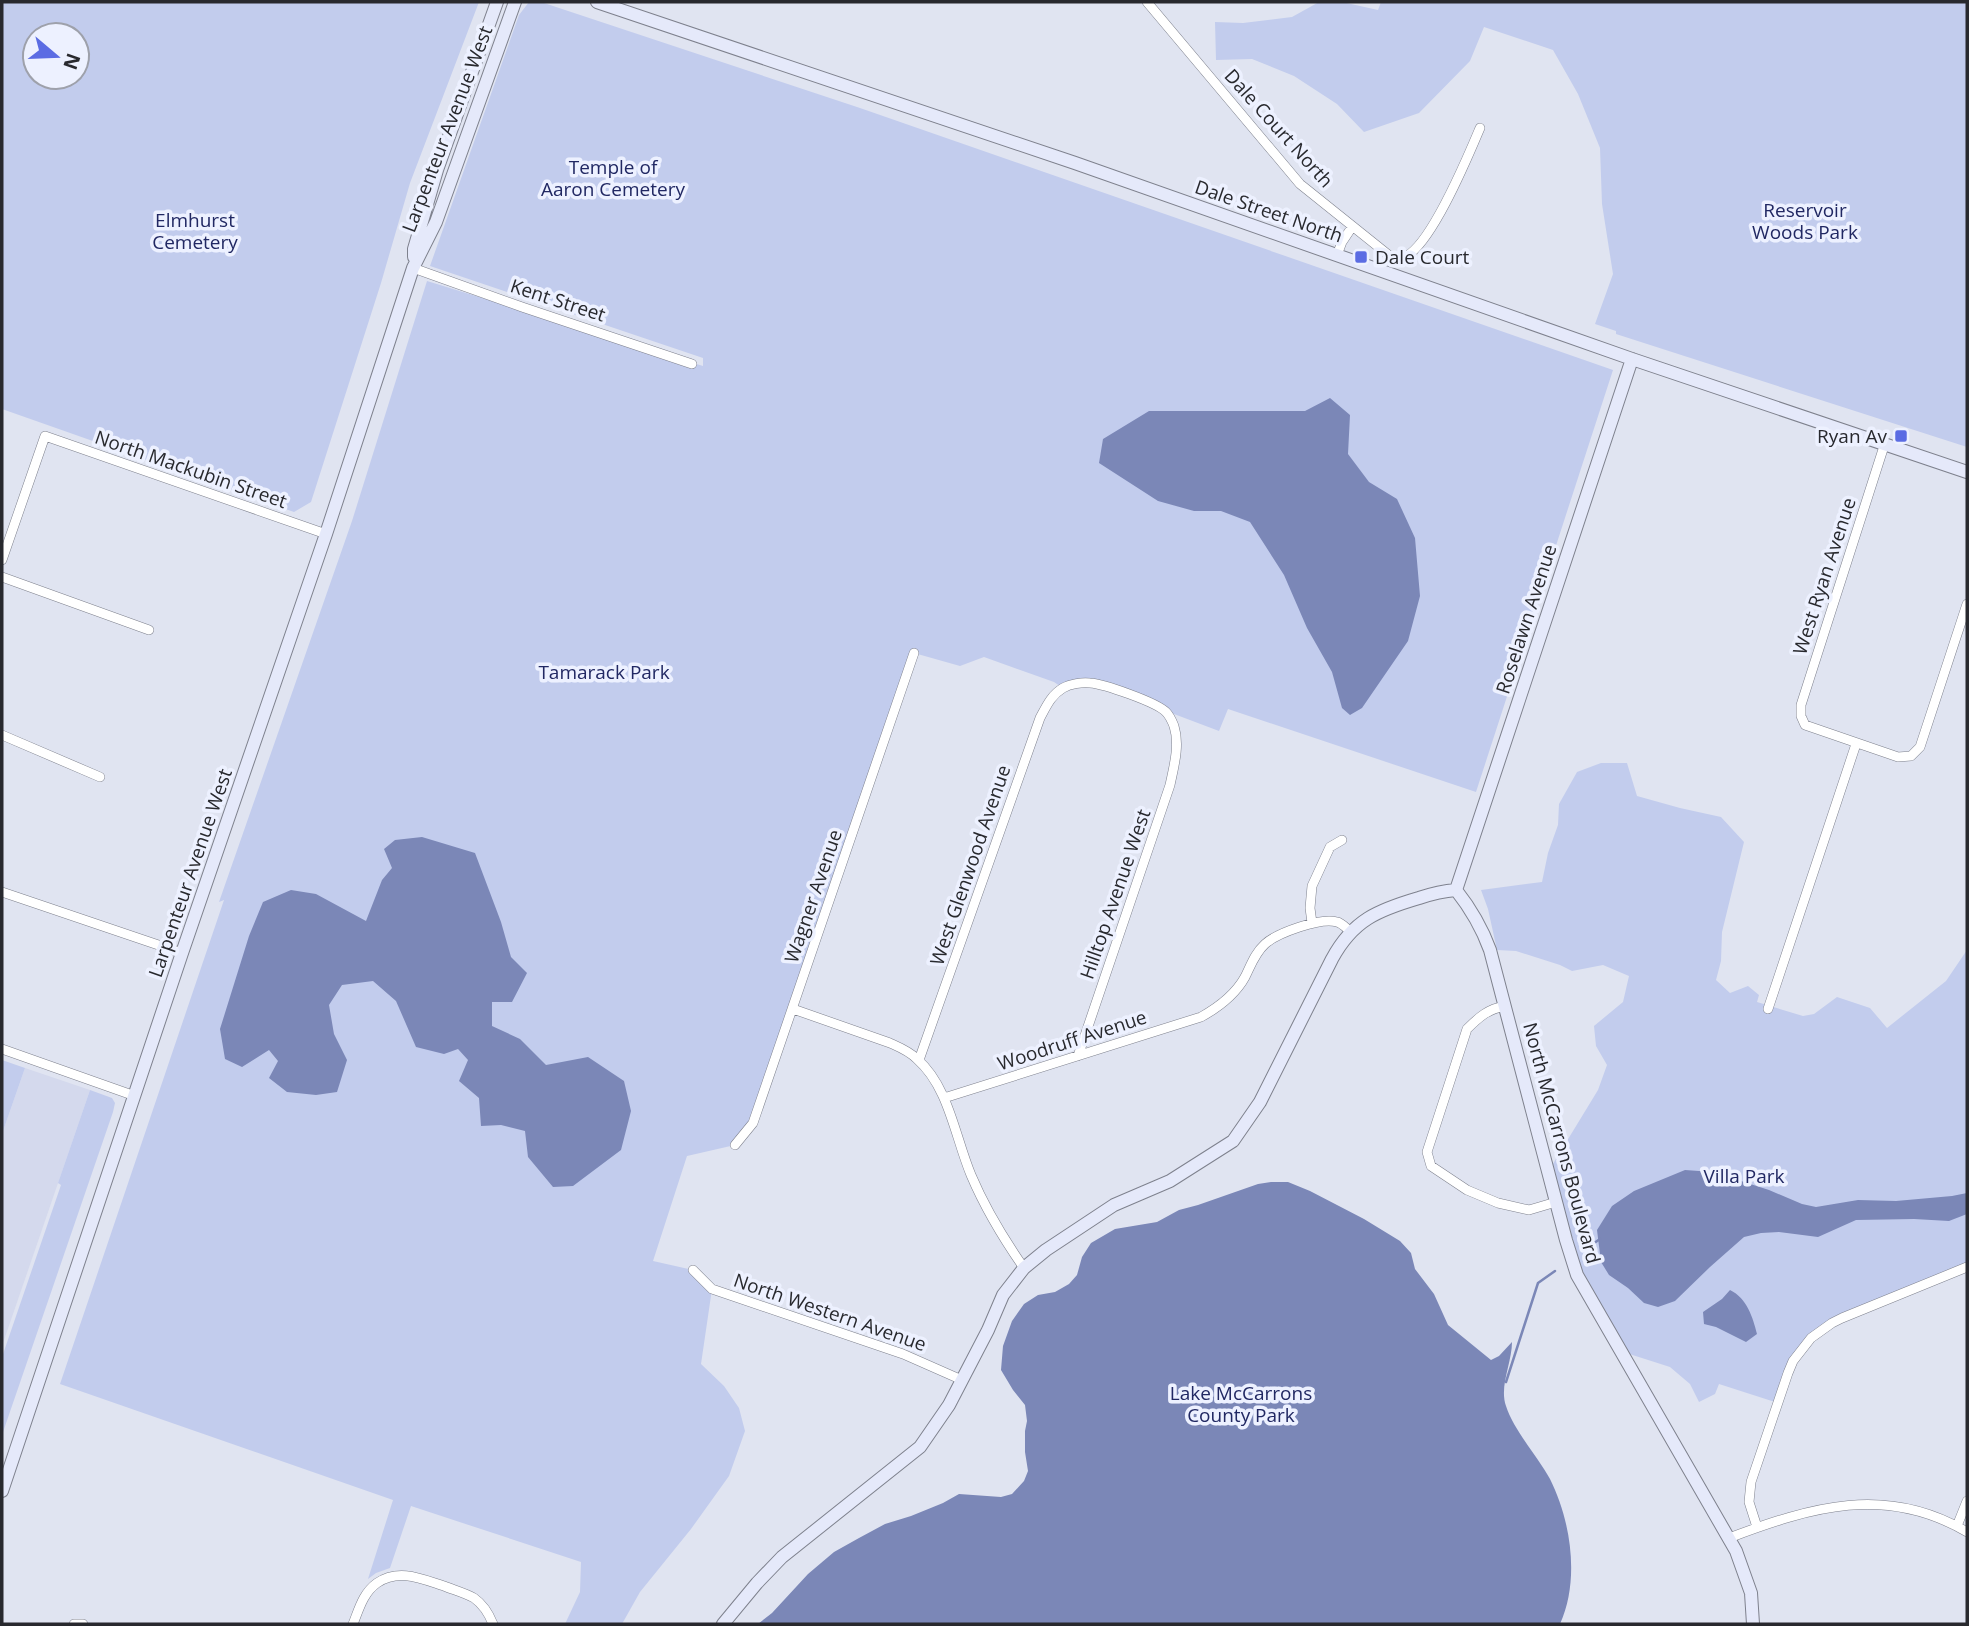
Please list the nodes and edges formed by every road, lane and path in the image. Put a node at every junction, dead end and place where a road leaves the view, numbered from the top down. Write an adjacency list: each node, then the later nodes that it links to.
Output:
1 (496, 2): 9 (main road, Larpenteur Avenue West)
2 (515, 2): 9 (main road, Larpenteur Avenue West)
3 (597, 2): 5 (main road, Dale Street North)
4 (1147, 2): 7 (street, Dale Court North)
5 (615, 5): 8 (main road, Dale Street North)
6 (1480, 128): 7 (street, Dale Court North)
7 (1352, 227): 8 (street)
8 (1337, 255): 10 (main road, Dale Street North)
9 (413, 268): 11 (street, Kent Street); 14 (main road, Larpenteur Avenue West)
10 (1632, 359): 12 (main road, Dale Street North); 25 (main road, Roselawn Avenue)
11 (692, 364)
12 (1885, 443): 13 (main road, Dale Street North); 22 (street, West Ryan Avenue)
13 (1967, 472)
14 (326, 534): 15 (street, North Mackubin Street); 29 (main road, Larpenteur Avenue West)
15 (2, 560)
16 (2, 577): 18 (street)
17 (1967, 604): 22 (street)
18 (149, 630)
19 (914, 653): 31 (street, Wagner Avenue)
20 (2, 734): 23 (street)
21 (1177, 742): 34 (street, Hilltop Avenue West); 35 (street, West Glenwood Avenue)
22 (1856, 744): 32 (street)
23 (100, 777)
24 (1342, 840): 27 (street)
25 (1456, 890): 28 (main road); 30 (main road, North McCarrons Boulevard)
26 (2, 892): 29 (street)
27 (1312, 923): 28 (street, Woodruff Avenue); 34 (street, Woodruff Avenue)
28 (1351, 932): 41 (main road)
29 (182, 953): 36 (main road, Larpenteur Avenue West)
30 (1505, 1006): 39 (main road, North McCarrons Boulevard); 39 (street)
31 (793, 1009): 35 (street); 38 (street, Wagner Avenue)
32 (1768, 1009)
33 (2, 1049): 36 (street)
34 (1078, 1056): 37 (street, Woodruff Avenue)
35 (919, 1060): 37 (street)
36 (135, 1096): 44 (main road, Larpenteur Avenue West)
37 (944, 1098): 41 (street)
38 (736, 1145)
39 (1556, 1202): 49 (main road, North McCarrons Boulevard)
40 (1967, 1267): 47 (street)
41 (1024, 1268): 43 (main road)
42 (693, 1270): 43 (street, North Western Avenue)
43 (962, 1380): 54 (main road)
44 (2, 1491)
45 (1967, 1501): 46 (street)
46 (1956, 1526): 47 (street); 48 (street)
47 (1757, 1527): 49 (street)
48 (1967, 1532)
49 (1729, 1538): 55 (main road, North McCarrons Boulevard)
50 (75, 1624): 51 (street)
51 (83, 1624)
52 (353, 1624): 53 (street)
53 (493, 1624)
54 (723, 1624)
55 (1753, 1624)

